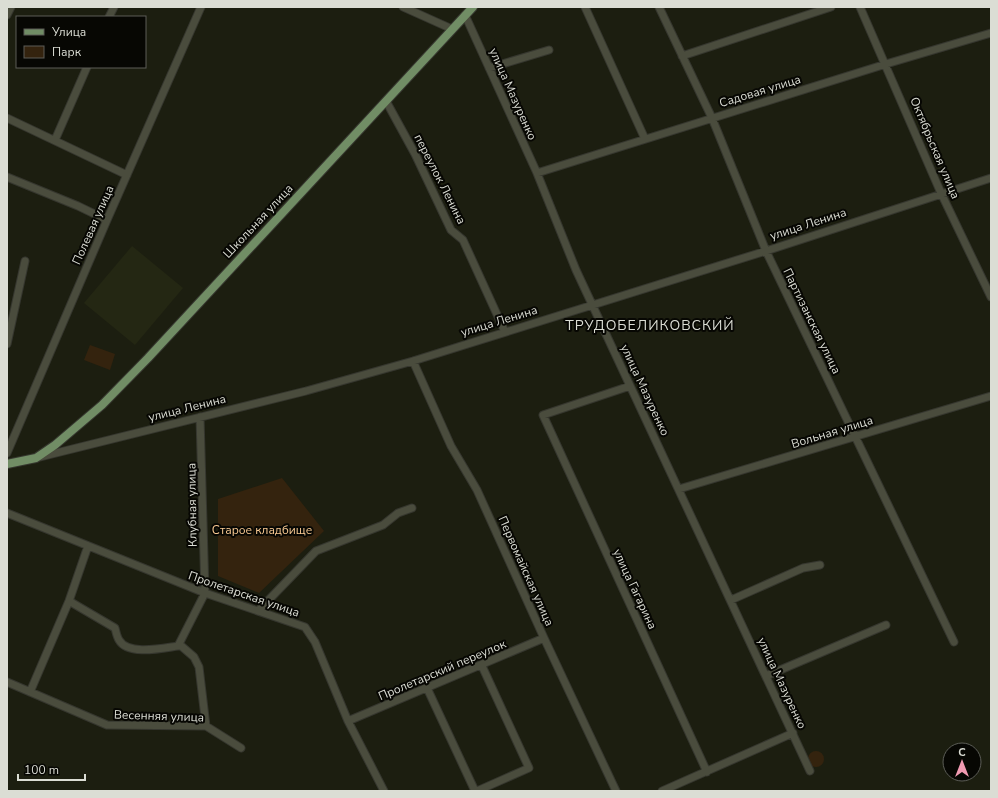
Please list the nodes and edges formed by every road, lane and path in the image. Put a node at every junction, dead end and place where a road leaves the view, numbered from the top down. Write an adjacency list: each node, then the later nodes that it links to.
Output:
1 (11, 7): 10 (street)
2 (114, 7): 12 (street)
3 (201, 7): 26 (street, Полевая улица)
4 (403, 7): 13 (street)
5 (473, 7): 11 (main road, Школьная улица)
6 (585, 7): 23 (street)
7 (659, 7): 16 (street, Партизанская улица)
8 (831, 7): 16 (street)
9 (860, 7): 17 (street, Октябрьская улица)
10 (7, 15)
11 (465, 15): 13 (main road, Школьная улица); 19 (street, улица Мазуренко)
12 (110, 16)
13 (452, 29): 20 (main road, Школьная улица)
14 (991, 34): 17 (street, Садовая улица)
15 (549, 50): 19 (street)
16 (682, 56): 22 (street, Партизанская улица)
17 (886, 64): 22 (street, Садовая улица); 29 (street, Октябрьская улица)
18 (87, 68): 24 (street)
19 (489, 68): 25 (street, улица Мазуренко)
20 (386, 101): 35 (street, переулок Ленина); 42 (main road, Школьная улица)
21 (7, 118): 24 (street)
22 (712, 118): 23 (street, Садовая улица); 31 (street, Партизанская улица)
23 (645, 139): 25 (street, Садовая улица)
24 (55, 140): 26 (street)
25 (537, 173): 34 (street, улица Мазуренко)
26 (127, 175): 30 (street, Полевая улица)
27 (7, 177): 30 (street)
28 (991, 178): 29 (street, улица Ленина)
29 (941, 194): 31 (street, улица Ленина); 33 (street, Октябрьская улица)
30 (107, 220): 43 (street, Полевая улица)
31 (766, 251): 34 (street, улица Ленина); 41 (street, Партизанская улица)
32 (25, 261): 36 (street)
33 (991, 297)
34 (592, 304): 35 (street, улица Ленина); 38 (street, улица Мазуренко)
35 (505, 332): 37 (street, улица Ленина)
36 (7, 344)
37 (413, 361): 40 (street, улица Ленина); 55 (street, Первомайская улица)
38 (630, 386): 45 (street, улица Мазуренко); 68 (street, улица Гагарина)
39 (991, 396): 41 (street, Вольная улица)
40 (200, 417): 42 (street, улица Ленина); 50 (street, Клубная улица)
41 (855, 436): 45 (street, Вольная улица); 56 (street, Партизанская улица)
42 (55, 449): 44 (main road, Школьная улица)
43 (7, 453)
44 (7, 464)
45 (679, 489): 51 (street, улица Мазуренко)
46 (412, 508): 53 (street)
47 (7, 512): 48 (street, Пролетарская улица)
48 (88, 546): 50 (street, Пролетарская улица); 52 (street)
49 (820, 565): 51 (street)
50 (205, 593): 53 (street, Пролетарская улица); 57 (street)
51 (731, 600): 59 (street, улица Мазуренко)
52 (69, 601): 57 (street); 62 (street)
53 (258, 611): 63 (street, Пролетарская улица)
54 (886, 625): 59 (street)
55 (544, 638): 58 (street, Пролетарский переулок); 71 (street, Первомайская улица)
56 (954, 642)
57 (180, 644): 64 (street)
58 (482, 666): 61 (street, Пролетарский переулок); 70 (street)
59 (766, 676): 65 (street, улица Мазуренко)
60 (7, 682): 62 (street, Весенняя улица)
61 (427, 688): 63 (street, Пролетарский переулок); 70 (street)
62 (30, 692): 64 (street, Весенняя улица)
63 (348, 721): 69 (street, Пролетарская улица)
64 (206, 726): 66 (street, Весенняя улица)
65 (793, 733): 67 (street, улица Мазуренко); 68 (street)
66 (241, 748)
67 (810, 771)
68 (707, 772): 72 (street)
69 (384, 791)
70 (476, 791)
71 (616, 791)
72 (662, 791)

